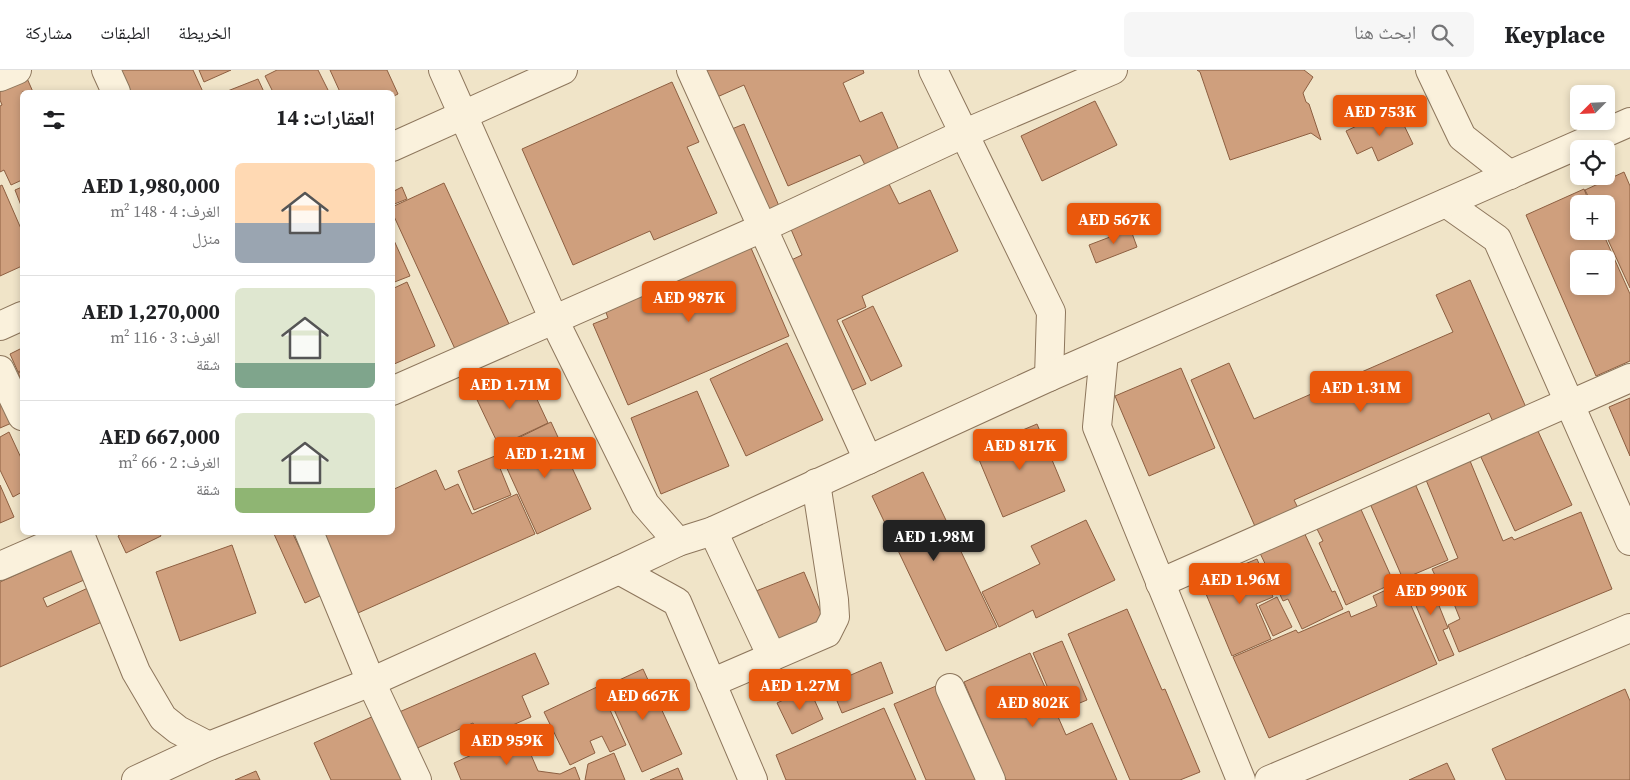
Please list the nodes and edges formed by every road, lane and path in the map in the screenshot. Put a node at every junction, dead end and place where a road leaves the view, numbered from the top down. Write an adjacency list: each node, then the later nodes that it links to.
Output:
1 (17, 70): 9 (street)
2 (106, 70): 10 (street)
3 (443, 70): 11 (street)
4 (563, 70): 11 (street)
5 (691, 70): 17 (street)
6 (933, 70): 13 (street)
7 (1113, 70): 13 (street)
8 (1430, 70): 15 (street)
9 (0, 77)
10 (115, 90)
11 (462, 115): 14 (street); 19 (street)
12 (1630, 122): 15 (street)
13 (963, 134): 17 (street); 23 (street)
14 (395, 146)
15 (1510, 175): 16 (street)
16 (1446, 203): 21 (street); 26 (street)
17 (762, 228): 19 (street); 28 (street)
18 (20, 317): 20 (street)
19 (554, 320): 25 (street); 35 (street)
20 (0, 326)
21 (1104, 353): 23 (street); 38 (street)
22 (0, 370): 27 (street)
23 (1049, 377): 28 (street)
24 (1630, 378): 26 (street)
25 (395, 390)
26 (1570, 403): 34 (street); 38 (street)
27 (20, 412)
28 (868, 460): 29 (street)
29 (816, 483): 30 (street); 40 (street)
30 (712, 531): 35 (street); 40 (street)
31 (71, 535): 36 (street)
32 (79, 535): 44 (street)
33 (310, 535): 41 (street)
34 (1630, 541)
35 (678, 542): 37 (street)
36 (0, 566)
37 (619, 570): 41 (street); 42 (street)
38 (1160, 583): 50 (street)
39 (1630, 628): 51 (street)
40 (772, 657): 42 (street)
41 (371, 682): 44 (street); 47 (street)
42 (711, 683): 48 (street)
43 (950, 688): 49 (street)
44 (209, 746): 45 (street)
45 (179, 771): 46 (street)
46 (136, 780)
47 (417, 780)
48 (753, 780)
49 (991, 780)
50 (1240, 780)
51 (1269, 780)

